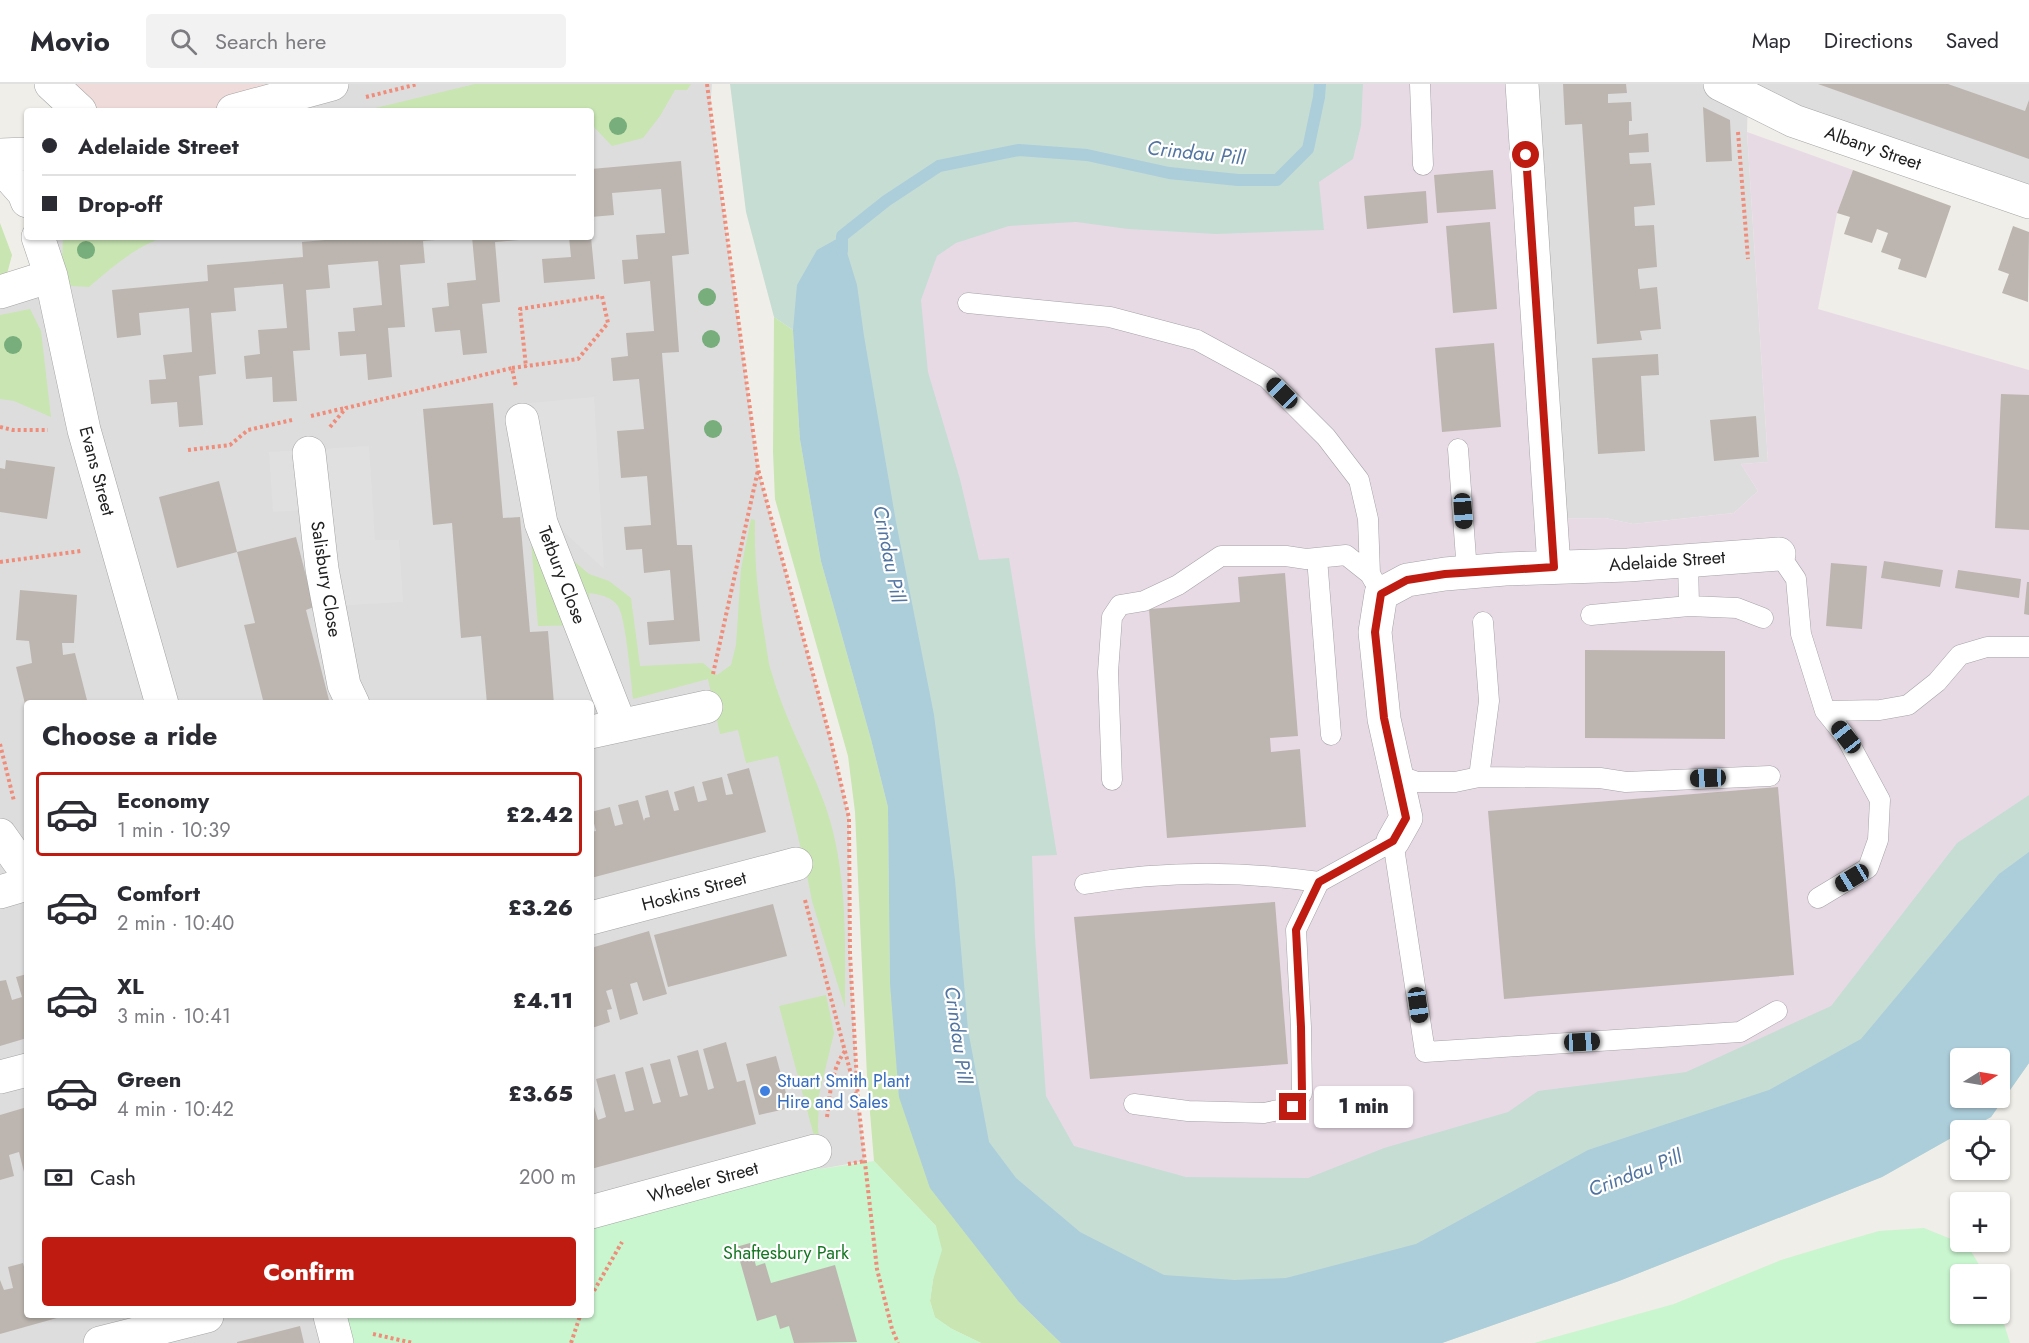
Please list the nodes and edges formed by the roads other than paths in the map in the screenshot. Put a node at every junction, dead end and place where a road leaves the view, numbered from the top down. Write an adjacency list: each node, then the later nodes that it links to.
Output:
1 (332, 84): 5 (street)
2 (1420, 84): 8 (lane)
3 (1522, 84): 22 (street)
4 (1729, 88): 11 (street, Albany Street)
5 (244, 108)
6 (24, 154): 7 (street)
7 (0, 155)
8 (1423, 165)
9 (0, 166): 10 (street)
10 (24, 192)
11 (2029, 202)
12 (39, 240): 13 (street, Evans Street)
13 (51, 276): 14 (street); 30 (street, Evans Street)
14 (0, 292)
15 (968, 303): 24 (lane)
16 (522, 420): 34 (street, Tetbury Close)
17 (1458, 449): 23 (lane)
18 (309, 453): 31 (street, Salisbury Close)
19 (1779, 554): 21 (street, Adelaide Street); 33 (lane)
20 (1317, 558): 24 (lane); 35 (lane); 39 (lane)
21 (1688, 561): 22 (street, Adelaide Street); 25 (lane)
22 (1554, 567): 23 (street, Adelaide Street)
23 (1467, 572): 24 (street, Adelaide Street)
24 (1376, 584): 36 (street)
25 (1689, 606): 26 (lane); 27 (lane)
26 (1591, 615)
27 (1763, 618)
28 (1483, 622): 38 (lane)
29 (2029, 647): 33 (lane)
30 (161, 700)
31 (351, 700)
32 (706, 707): 34 (street)
33 (1825, 711): 48 (lane)
34 (605, 729)
35 (1331, 735)
36 (1397, 775): 38 (lane); 41 (street)
37 (1770, 776): 38 (lane)
38 (1479, 777)
39 (1112, 780)
40 (0, 835): 43 (street)
41 (1393, 841): 44 (lane); 50 (lane)
42 (796, 864): 49 (street, Hoskins Street)
43 (24, 869)
44 (1319, 882): 45 (lane); 53 (lane)
45 (1085, 884)
46 (24, 885): 47 (street)
47 (0, 892)
48 (1818, 898)
49 (594, 917)
50 (1777, 1011)
51 (24, 1071): 52 (street)
52 (0, 1077)
53 (1134, 1104)
54 (821, 1137): 55 (street, Wheeler Street)
55 (594, 1211)
56 (199, 1318): 58 (street)
57 (331, 1318): 59 (street)
58 (100, 1343)
59 (337, 1343)

